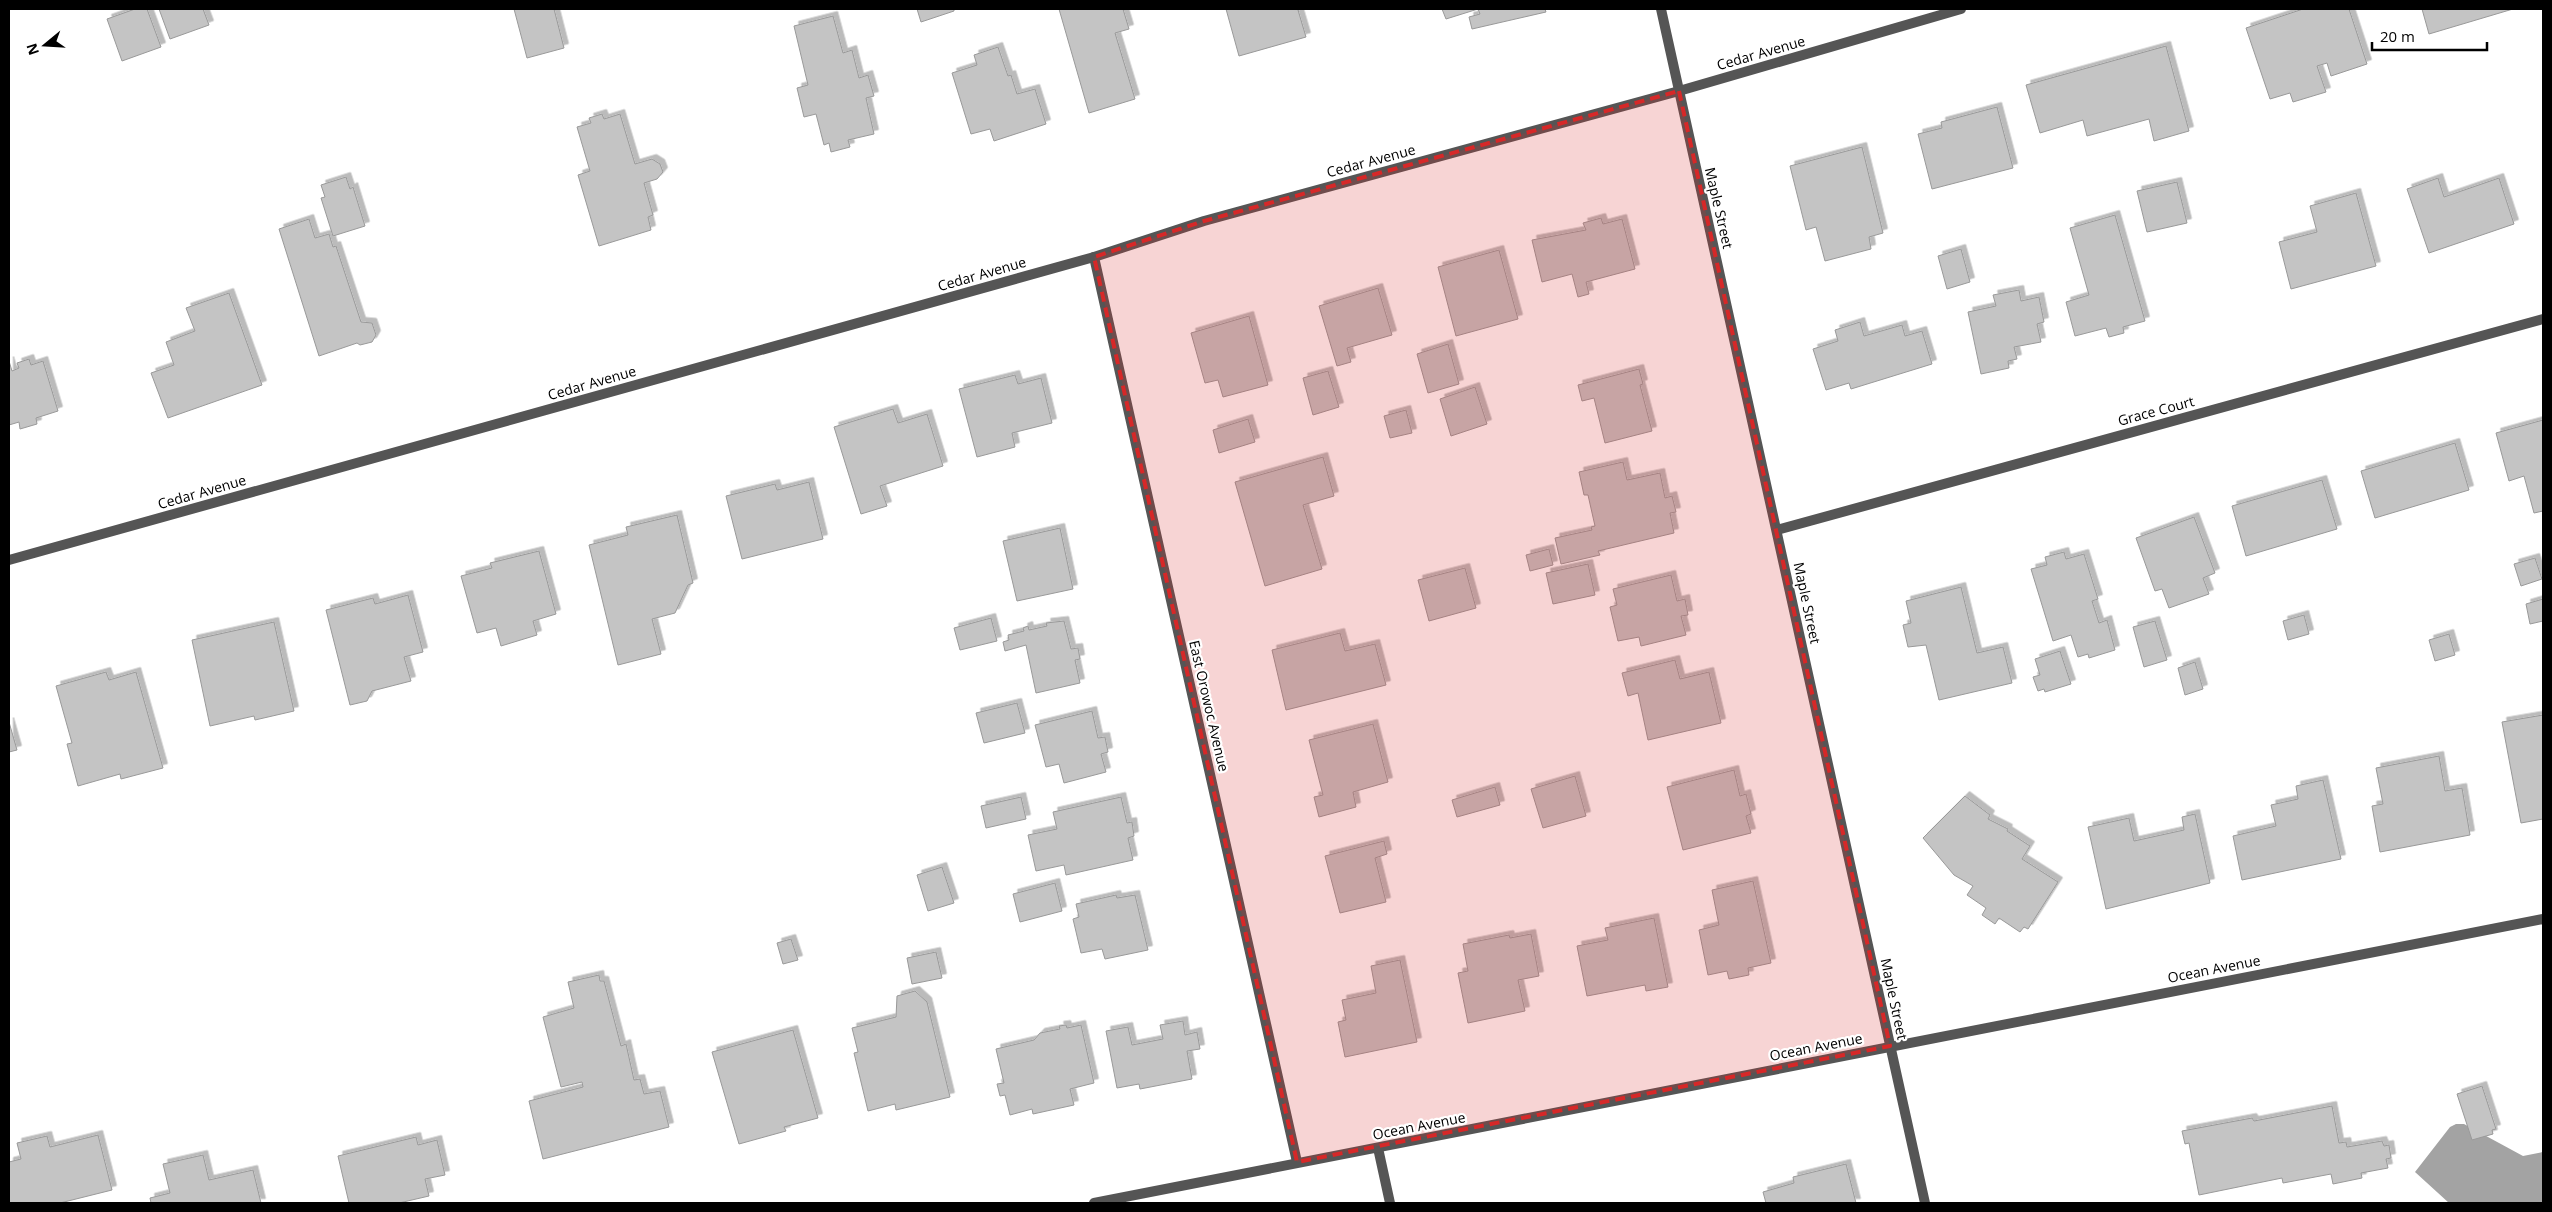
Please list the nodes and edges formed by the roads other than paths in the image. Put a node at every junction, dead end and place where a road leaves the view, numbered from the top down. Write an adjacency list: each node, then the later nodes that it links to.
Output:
1 (1661, 9): 3 (street, Maple Street)
2 (1961, 9): 3 (street, Cedar Avenue)
3 (1679, 91): 4 (street, Cedar Avenue); 6 (street, Maple Street)
4 (1094, 257): 7 (street, Cedar Avenue); 11 (street, East Orowoc Avenue)
5 (2543, 319): 6 (street, Grace Court)
6 (1777, 530): 9 (street, Maple Street)
7 (9, 560)
8 (2543, 918): 9 (street, Ocean Avenue)
9 (1890, 1046): 10 (street, Ocean Avenue); 14 (street, Maple Street)
10 (1378, 1148): 11 (street, Ocean Avenue); 13 (street)
11 (1297, 1162): 12 (street, Ocean Avenue)
12 (1094, 1203)
13 (1390, 1203)
14 (1925, 1203)

